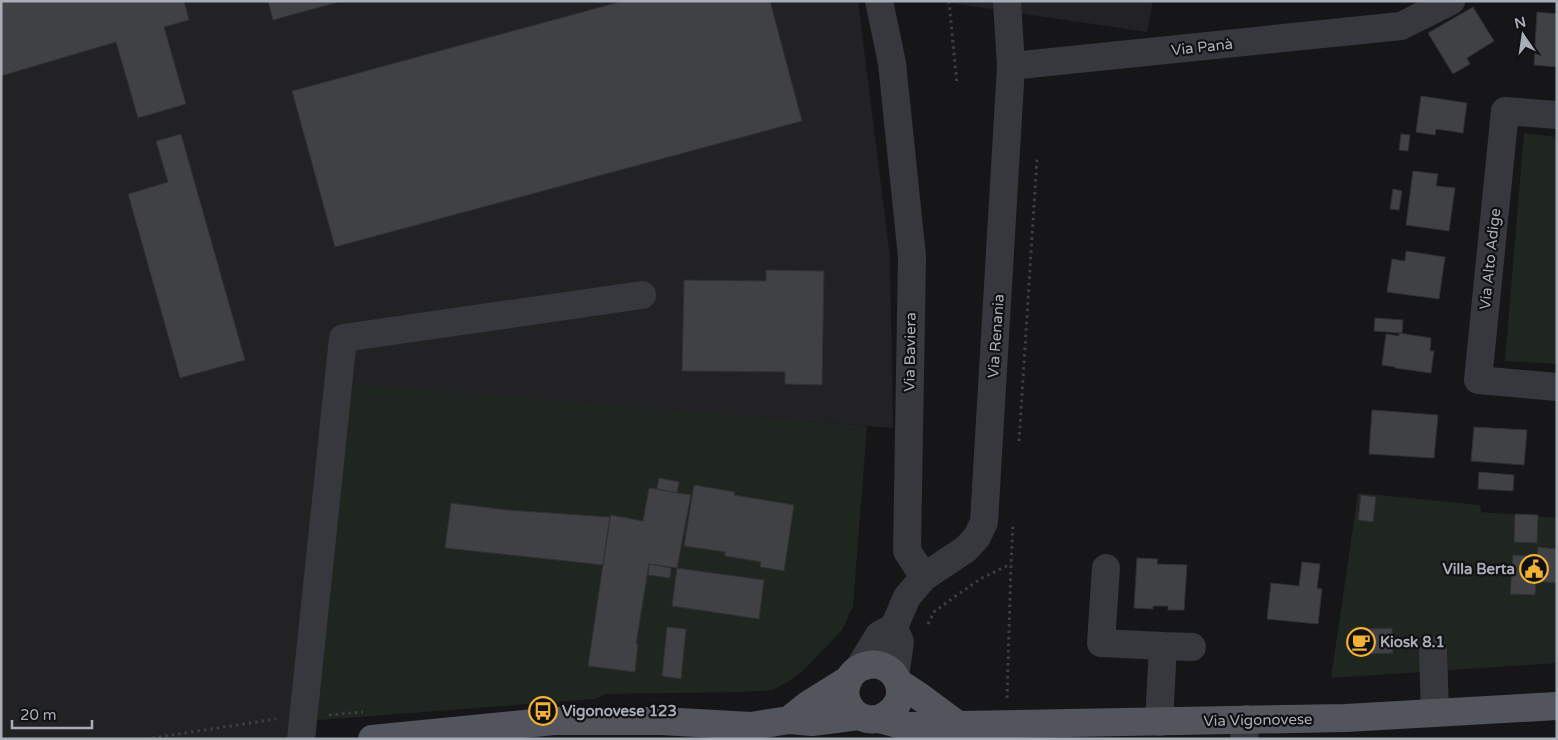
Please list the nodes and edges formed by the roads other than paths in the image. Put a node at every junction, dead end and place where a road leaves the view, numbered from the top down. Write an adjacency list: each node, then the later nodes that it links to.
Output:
1 (879, 1): 9 (street, Via Baviera)
2 (1007, 1): 4 (street)
3 (1451, 1): 4 (street, Via Panà)
4 (1012, 66): 9 (street, Via Renania)
5 (1557, 115): 7 (street, Via Alto Adige)
6 (642, 295): 24 (street)
7 (1557, 387)
8 (1106, 568): 11 (street)
9 (924, 577): 10 (street)
10 (894, 627): 14 (street); 15 (street)
11 (1163, 646): 12 (street); 20 (street)
12 (1192, 647)
13 (1433, 651): 17 (street)
14 (854, 673): 15 (main road); 18 (main road); 22 (main road, Via Vigonovese)
15 (897, 679): 18 (main road, Via Vigonovese); 21 (main road)
16 (1557, 706): 17 (main road, Via Vigonovese)
17 (1435, 713): 23 (main road, Via Vigonovese)
18 (868, 717): 21 (main road, Via Vigonovese); 22 (main road, Via Vigonovese)
19 (661, 721): 22 (main road, Via Vigonovese); 25 (main road, Via Vigonovese); 26 (main road, Via Vigonovese)
20 (1158, 722): 21 (main road, Via Vigonovese); 23 (main road, Via Vigonovese)
21 (958, 725)
22 (792, 729)
23 (1245, 729)
24 (301, 739)
25 (372, 739)
26 (571, 739)

